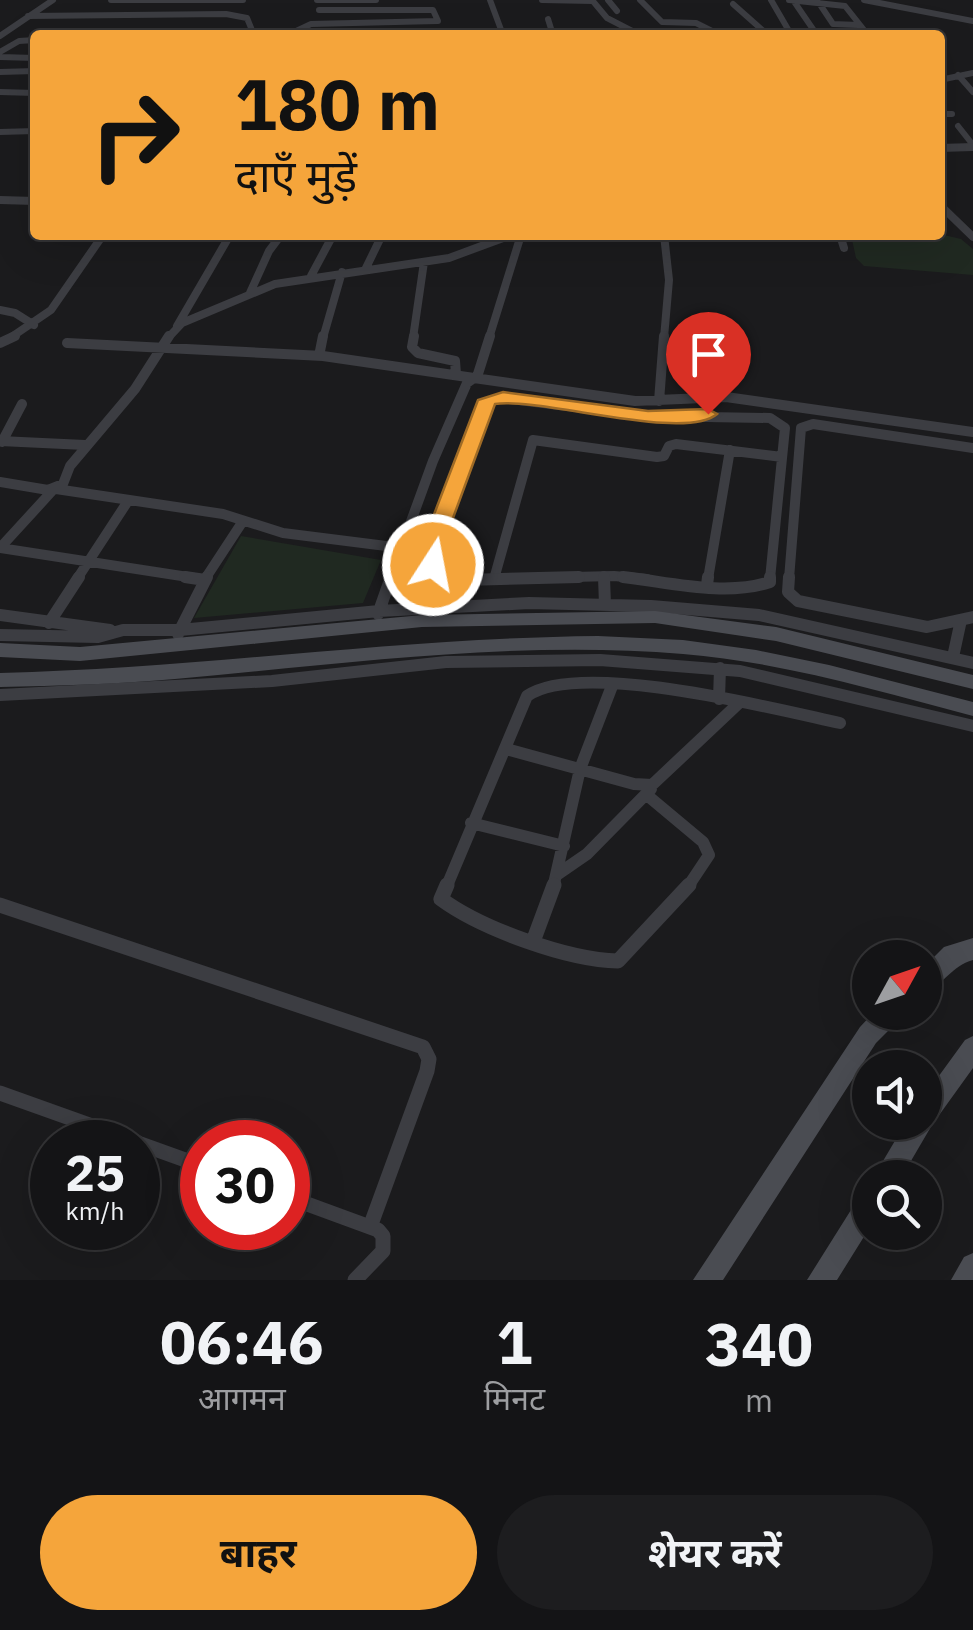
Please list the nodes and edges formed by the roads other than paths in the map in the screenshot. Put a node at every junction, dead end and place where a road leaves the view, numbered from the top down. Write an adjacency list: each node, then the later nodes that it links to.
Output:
1 (54, 0): 22 (street)
2 (112, 0): 3 (street)
3 (243, 0)
4 (318, 0): 5 (street)
5 (376, 0)
6 (396, 0): 20 (street)
7 (490, 0): 31 (street)
8 (542, 0): 9 (street)
9 (592, 0): 33 (street)
10 (608, 0): 21 (street)
11 (640, 0): 34 (street)
12 (771, 0): 28 (street)
13 (792, 0): 16 (street); 26 (street)
14 (852, 0): 18 (street)
15 (864, 0): 24 (street)
16 (819, 2): 18 (street); 27 (street)
17 (733, 4): 35 (street)
18 (843, 5): 27 (street)
19 (319, 10): 20 (street)
20 (396, 11): 25 (street); 25 (street)
21 (617, 11)
22 (28, 16): 29 (street); 38 (street)
23 (548, 19): 32 (street)
24 (973, 21)
25 (391, 24): 30 (street)
26 (810, 24): 28 (street); 36 (street)
27 (858, 25): 37 (street)
28 (788, 28)
29 (252, 30)
30 (298, 30)
31 (502, 30)
32 (551, 30)
33 (630, 30)
34 (710, 30)
35 (762, 30)
36 (814, 30)
37 (863, 30)
38 (0, 36)
39 (30, 40): 40 (street)
40 (0, 55): 41 (street)
41 (30, 58)
42 (30, 71): 43 (street)
43 (0, 72)
44 (973, 73): 45 (street)
45 (958, 74): 46 (street); 49 (street)
46 (945, 78)
47 (0, 92): 48 (street)
48 (30, 92)
49 (973, 92)
50 (945, 114): 51 (street)
51 (952, 114)
52 (958, 126): 55 (street)
53 (30, 131): 54 (street)
54 (0, 132)
55 (973, 146): 56 (street)
56 (945, 148)
57 (0, 200): 58 (street)
58 (30, 201)
59 (945, 209): 60 (street)
60 (973, 237)
61 (100, 240): 77 (street)
62 (227, 240): 78 (street)
63 (277, 240): 75 (street)
64 (331, 240): 74 (street)
65 (380, 240): 72 (street)
66 (498, 240): 71 (street)
67 (519, 240): 84 (street)
68 (665, 240): 85 (street)
69 (842, 240): 70 (street)
70 (844, 248)
71 (424, 262): 72 (street); 83 (street)
72 (365, 270): 73 (street)
73 (342, 272): 74 (street); 82 (street)
74 (311, 276): 75 (street)
75 (250, 293): 78 (street)
76 (0, 310): 77 (street)
77 (34, 325): 80 (street)
78 (177, 326): 81 (street)
79 (68, 343): 81 (street)
80 (0, 344)
81 (162, 344): 82 (street); 89 (street)
82 (319, 356): 83 (street)
83 (456, 374): 84 (street)
84 (476, 378): 85 (street); 98 (street)
85 (659, 401): 87 (street)
86 (22, 404): 88 (street)
87 (973, 432)
88 (1, 442): 89 (street)
89 (85, 444): 94 (street)
90 (973, 448): 106 (street)
91 (730, 450): 92 (street); 102 (street); 103 (street)
92 (782, 457): 102 (street); 103 (street)
93 (0, 482): 94 (street)
94 (55, 489): 95 (street); 97 (street)
95 (128, 501): 96 (street); 99 (street)
96 (243, 520): 98 (street); 101 (street)
97 (0, 548): 99 (street)
98 (402, 548): 107 (street)
99 (88, 562): 101 (street); 108 (street)
100 (604, 576): 102 (street); 103 (street); 104 (street)
101 (204, 580): 112 (street)
102 (494, 580)
103 (707, 585)
104 (605, 605): 107 (street); 115 (street)
105 (0, 614): 108 (street)
106 (967, 618): 115 (street)
107 (376, 619): 112 (street); 120 (street)
108 (49, 623): 109 (street)
109 (68, 626): 110 (street); 113 (street)
110 (123, 630): 112 (street); 113 (street)
111 (0, 635): 113 (street)
112 (176, 639): 113 (street)
113 (51, 648): 114 (street); 119 (street)
114 (0, 650)
115 (954, 657): 116 (street)
116 (973, 663)
117 (720, 668): 122 (street); 123 (street); 124 (street)
118 (0, 680): 119 (street)
119 (31, 680): 124 (street)
120 (973, 682)
121 (612, 686): 123 (street); 129 (street); 130 (street)
122 (0, 695)
123 (720, 699): 125 (street)
124 (897, 699): 126 (street); 128 (street)
125 (740, 703): 127 (street); 131 (street)
126 (973, 709)
127 (840, 723)
128 (973, 726)
129 (506, 749): 130 (street); 132 (street)
130 (580, 768): 131 (street); 133 (street)
131 (650, 790): 134 (street); 136 (street)
132 (471, 824): 133 (street); 136 (street)
133 (564, 846): 134 (street)
134 (558, 874): 136 (street)
135 (0, 905): 145 (street)
136 (534, 939)
137 (973, 949): 138 (street)
138 (942, 965)
139 (873, 1030): 149 (street)
140 (973, 1048): 141 (street)
141 (942, 1092)
142 (0, 1093): 143 (street)
143 (75, 1120)
144 (310, 1205): 145 (street)
145 (370, 1227): 148 (street)
146 (852, 1231): 150 (street)
147 (973, 1266): 151 (street)
148 (355, 1280)
149 (708, 1280)
150 (821, 1280)
151 (965, 1280)

